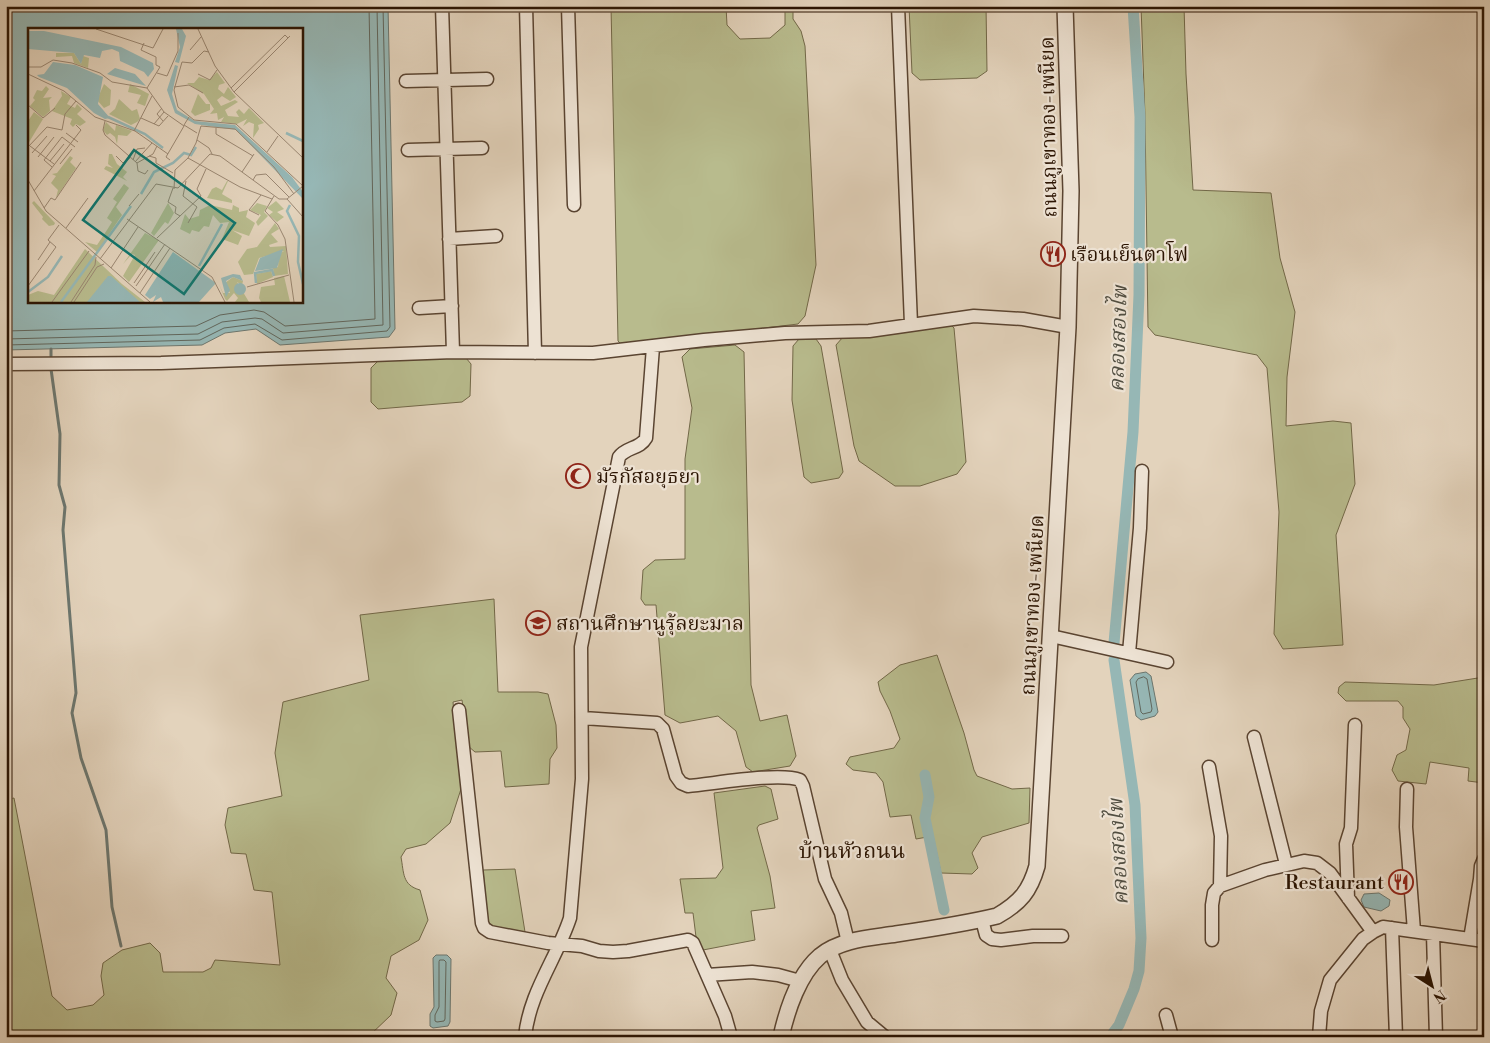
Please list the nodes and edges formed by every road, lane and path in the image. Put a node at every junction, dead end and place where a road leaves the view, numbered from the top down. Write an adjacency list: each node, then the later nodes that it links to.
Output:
1 (442, 6): 7 (street)
2 (526, 6): 21 (street)
3 (568, 6): 12 (street)
4 (898, 6): 17 (street)
5 (1065, 6): 18 (street, ถนนภูเขาทอง-เพนียด)
6 (487, 79): 7 (street)
7 (444, 80): 8 (street); 10 (street)
8 (406, 81)
9 (482, 148): 10 (street)
10 (447, 149): 11 (street); 14 (street)
11 (408, 150)
12 (574, 205)
13 (496, 236): 14 (street)
14 (449, 239): 15 (street)
15 (452, 306): 16 (street); 20 (street)
16 (419, 308)
17 (911, 324): 18 (street); 19 (street)
18 (1068, 327): 24 (street, ถนนภูเขาทอง-เพนียด)
19 (653, 347): 21 (street); 28 (street)
20 (453, 352): 21 (street); 22 (street)
21 (535, 353)
22 (6, 364)
23 (1142, 472): 25 (street)
24 (1050, 636): 25 (street); 37 (street, ถนนภูเขาทอง-เพนียด)
25 (1128, 653): 26 (street)
26 (1167, 662)
27 (459, 710): 47 (street)
28 (583, 718): 46 (street); 47 (street)
29 (1356, 724): 36 (street)
30 (1254, 737): 34 (street)
31 (1209, 767): 35 (street)
32 (1407, 789): 39 (street)
33 (1484, 858): 43 (street)
34 (1286, 864): 35 (street); 36 (street)
35 (1220, 886): 44 (street)
36 (1348, 898): 40 (street)
37 (982, 920): 42 (street); 46 (street, ถนนภูเขาทอง-เพนียด)
38 (1392, 928): 39 (street); 40 (street); 58 (street)
39 (1414, 931): 41 (street)
40 (1373, 932): 57 (street)
41 (1432, 934): 43 (street); 59 (street)
42 (1062, 936)
43 (1470, 939): 45 (street)
44 (1212, 940)
45 (1484, 941)
46 (848, 942): 48 (street, ถนนภูเขาทอง-เพนียด)
47 (558, 944): 49 (street); 52 (street)
48 (830, 950): 50 (street, ถนนภูเขาทอง-เพนียด); 55 (street)
49 (707, 975): 50 (street); 53 (street)
50 (800, 981): 54 (street, ถนนภูเขาทอง-เพนียด)
51 (1166, 1015): 56 (street)
52 (525, 1037)
53 (731, 1037)
54 (781, 1037)
55 (885, 1037)
56 (1172, 1037)
57 (1319, 1037)
58 (1396, 1037)
59 (1436, 1037)

